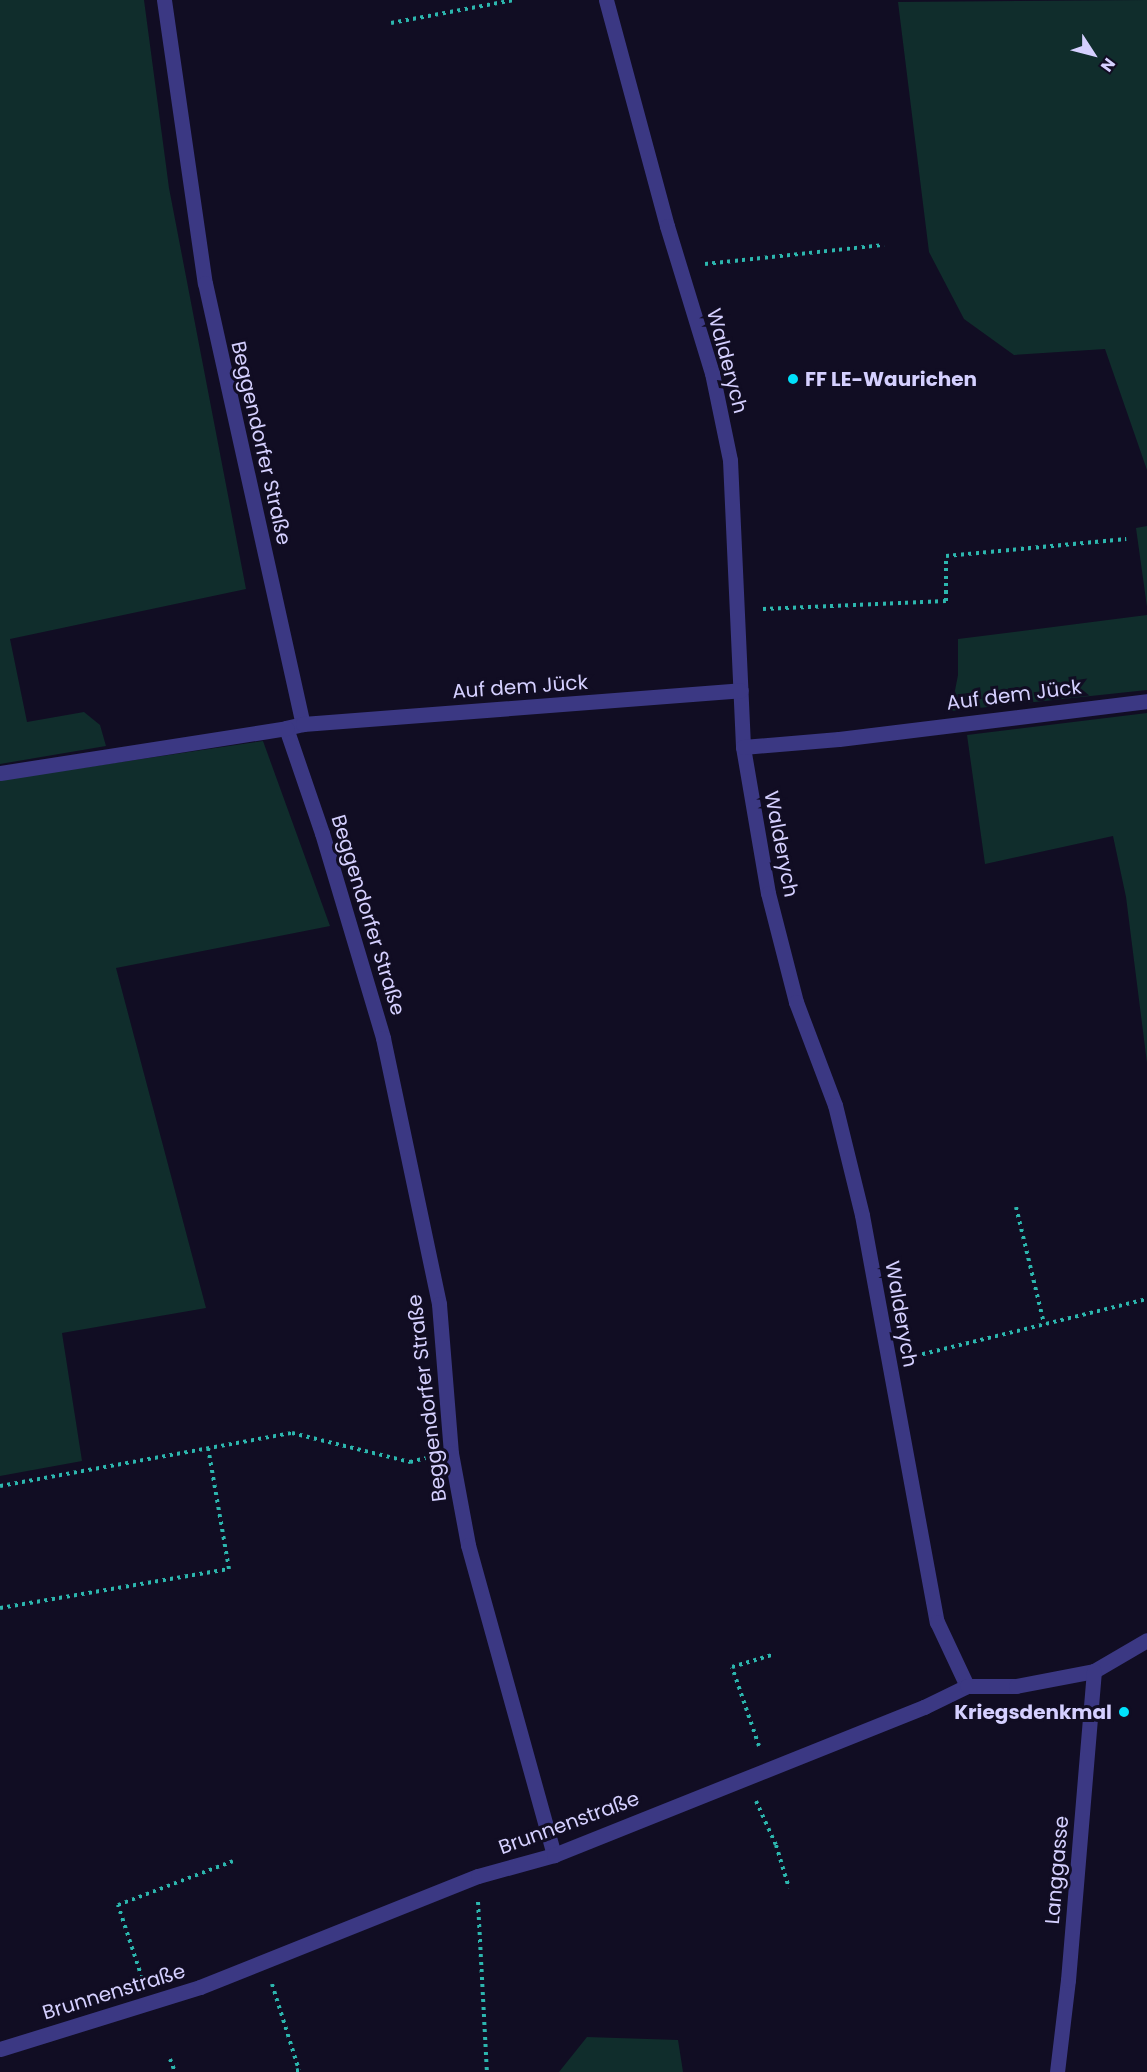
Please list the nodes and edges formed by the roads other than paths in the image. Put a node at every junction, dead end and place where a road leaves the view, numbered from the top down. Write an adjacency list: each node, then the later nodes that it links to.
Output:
1 (164, 0): 5 (street, Beggendorfer Straße)
2 (606, 0): 3 (street, Walderych)
3 (741, 690): 5 (street, Auf dem Jück); 7 (street, Walderych)
4 (1147, 701): 7 (street, Auf dem Jück)
5 (303, 724): 6 (street)
6 (286, 728): 8 (street); 12 (street, Beggendorfer Straße)
7 (744, 747): 11 (street, Walderych)
8 (0, 773)
9 (1147, 1640): 10 (street, Brunnenstraße)
10 (1094, 1671): 11 (street, Brunnenstraße); 14 (street, Langgasse)
11 (967, 1686): 12 (street, Brunnenstraße)
12 (554, 1855): 13 (street, Brunnenstraße)
13 (0, 2049)
14 (1057, 2072)

